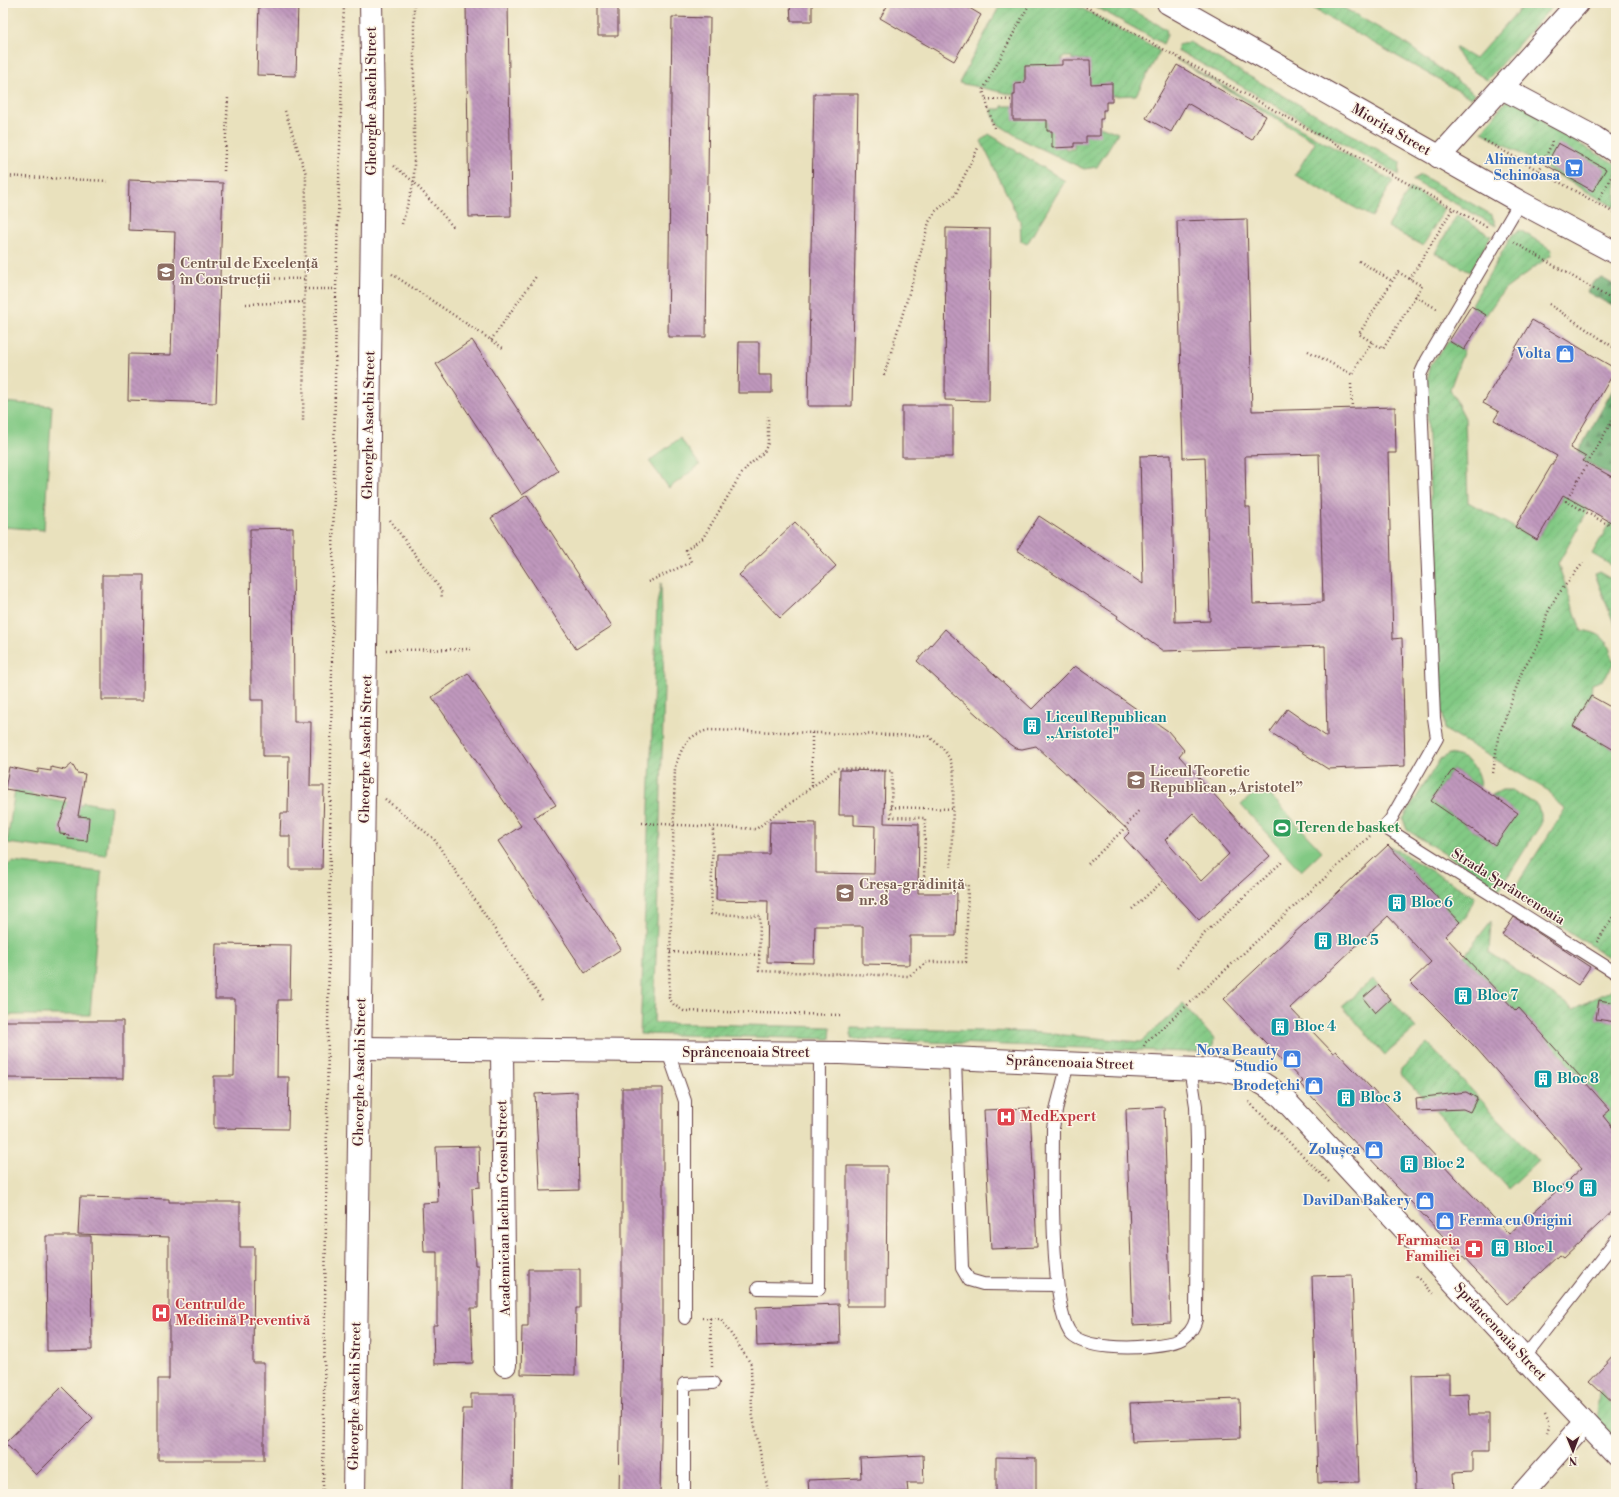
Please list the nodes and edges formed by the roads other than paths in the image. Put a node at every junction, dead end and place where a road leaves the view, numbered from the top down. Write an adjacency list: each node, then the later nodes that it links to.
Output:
1 (371, 3): 10 (street, Gheorghe Asachi Street)
2 (1168, 3): 6 (street, Miorița Street)
3 (1578, 3): 4 (street)
4 (1502, 88): 5 (street); 6 (street)
5 (1616, 152)
6 (1439, 157): 7 (street, Miorița Street)
7 (1520, 202): 8 (street, Miorița Street); 9 (lane, Strada Sprâncenoaia)
8 (1616, 253)
9 (1616, 973)
10 (361, 1048): 11 (street, Sprâncenoaia Street); 26 (street, Gheorghe Asachi Street)
11 (502, 1051): 12 (street, Sprâncenoaia Street); 22 (street, Academician Iachim Grosul Street)
12 (668, 1052): 13 (street, Sprâncenoaia Street); 20 (lane)
13 (820, 1053): 14 (street, Sprâncenoaia Street); 19 (lane)
14 (954, 1058): 15 (street, Sprâncenoaia Street); 18 (lane)
15 (1068, 1063): 16 (street, Sprâncenoaia Street); 18 (lane)
16 (1190, 1068): 18 (lane); 21 (street, Sprâncenoaia Street)
17 (1616, 1240): 21 (lane)
18 (1058, 1285)
19 (758, 1288)
20 (685, 1318)
21 (1524, 1358): 24 (street, Sprâncenoaia Street)
22 (505, 1365)
23 (713, 1383): 27 (lane)
24 (1585, 1423): 25 (street, Sprâncenoaia Street); 28 (street)
25 (1616, 1455)
26 (354, 1494)
27 (684, 1494)
28 (1522, 1494)

